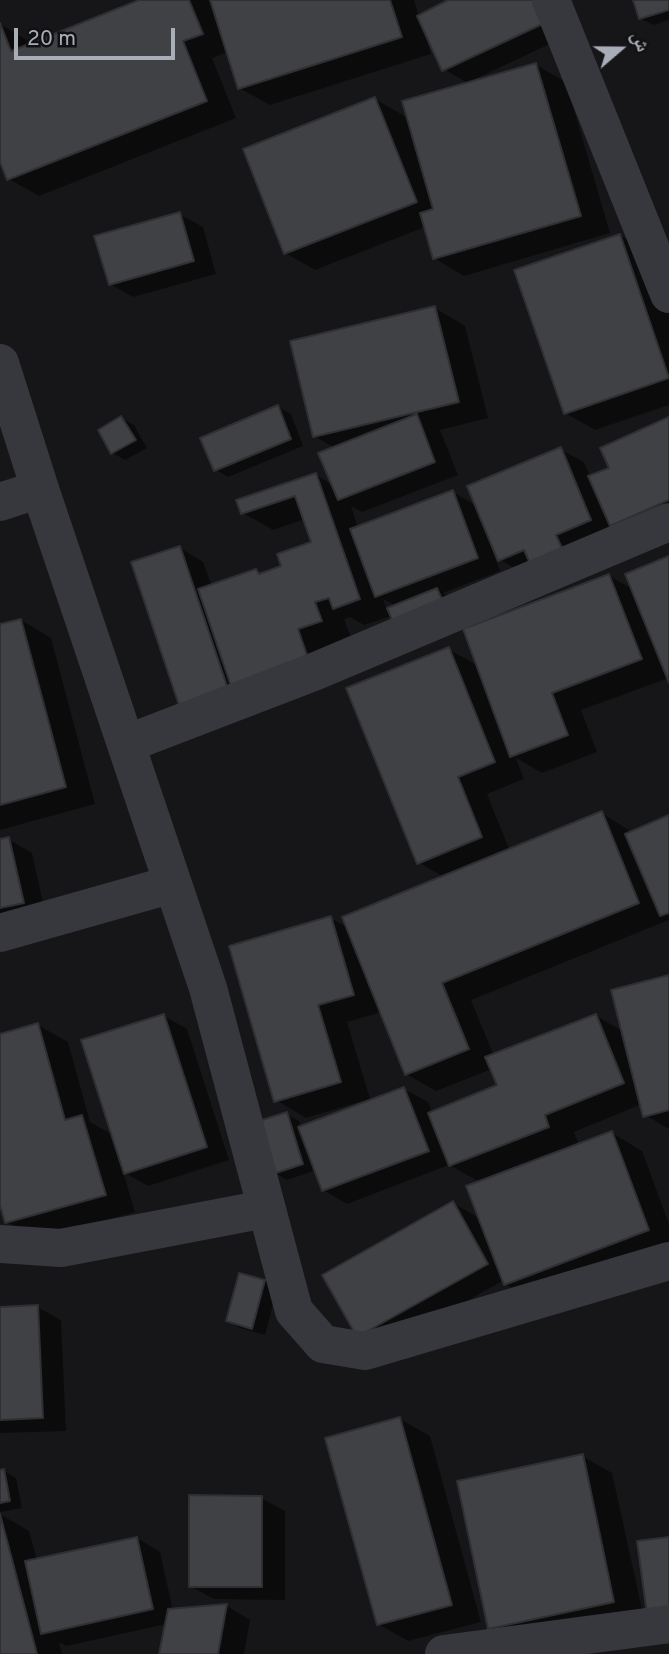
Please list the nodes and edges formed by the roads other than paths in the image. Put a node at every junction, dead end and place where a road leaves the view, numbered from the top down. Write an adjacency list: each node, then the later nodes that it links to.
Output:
1 (551, 0): 2 (street)
2 (669, 294)
3 (0, 363): 4 (street)
4 (40, 489): 5 (street); 7 (street)
5 (0, 502)
6 (669, 522): 7 (street)
7 (126, 744): 8 (street)
8 (173, 884): 9 (street); 10 (street)
9 (0, 933)
10 (265, 1209): 11 (street); 12 (street)
11 (0, 1244)
12 (669, 1261)
13 (669, 1623): 14 (street)
14 (444, 1654)

